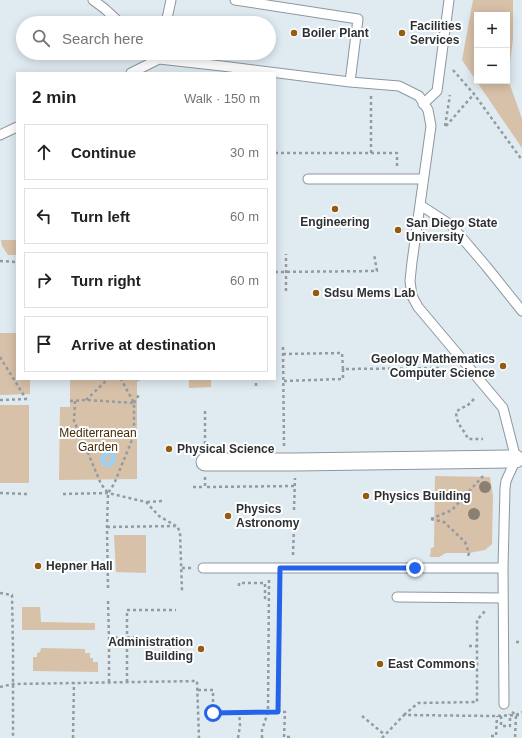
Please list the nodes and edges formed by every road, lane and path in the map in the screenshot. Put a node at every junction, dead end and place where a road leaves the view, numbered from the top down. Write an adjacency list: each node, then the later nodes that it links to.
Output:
1 (93, 0): 5 (lane)
2 (171, 0): 6 (lane)
3 (235, 0): 14 (lane)
4 (449, 0): 18 (lane)
5 (112, 16)
6 (168, 16)
7 (150, 60): 10 (lane)
8 (180, 60): 9 (lane)
9 (222, 69): 11 (lane)
10 (132, 72)
11 (252, 72)
12 (276, 74): 14 (lane)
13 (452, 77): 16 (path)
14 (350, 82): 18 (lane)
15 (450, 91): 16 (path)
16 (474, 94): 23 (path)
17 (371, 96): 22 (path)
18 (424, 104): 26 (lane)
19 (16, 127): 20 (lane)
20 (0, 135)
21 (276, 153): 22 (path)
22 (371, 153): 24 (path)
23 (522, 160)
24 (397, 167)
25 (308, 179): 26 (lane)
26 (424, 179): 27 (lane)
27 (420, 206): 36 (lane); 59 (lane)
28 (395, 229): 29 (path)
29 (403, 230)
30 (286, 254): 35 (path, bridge)
31 (374, 254): 34 (path)
32 (0, 261): 33 (path)
33 (16, 262)
34 (276, 272)
35 (286, 291)
36 (522, 311)
37 (283, 347): 38 (path)
38 (283, 354): 41 (path); 45 (path)
39 (0, 357): 50 (path)
40 (442, 368): 41 (path)
41 (343, 369): 45 (path)
42 (107, 380): 54 (path)
43 (122, 380): 57 (path)
44 (256, 380): 46 (path)
45 (284, 381): 48 (path)
46 (256, 386)
47 (279, 392): 48 (path)
48 (284, 392): 61 (path)
49 (140, 393): 57 (path)
50 (26, 399): 52 (path); 53 (path)
51 (474, 399): 58 (path)
52 (0, 400)
53 (30, 400)
54 (86, 400): 56 (path); 57 (path)
55 (70, 401): 56 (path)
56 (75, 401): 67 (path)
57 (134, 403): 67 (path)
58 (483, 439)
59 (519, 460): 61 (street); 81 (lane)
60 (205, 462): 61 (street)
61 (284, 462)
62 (486, 473): 76 (path)
63 (295, 486): 72 (path)
64 (193, 487): 65 (path)
65 (205, 487)
66 (0, 493): 68 (path)
67 (108, 493): 69 (path); 71 (path); 75 (path)
68 (27, 494)
69 (63, 494)
70 (163, 501): 71 (path)
71 (146, 502): 73 (path)
72 (294, 510)
73 (176, 526): 75 (path); 84 (path)
74 (294, 526): 80 (path)
75 (107, 527): 83 (path)
76 (468, 553)
77 (203, 568): 78 (lane)
78 (269, 568): 79 (lane); 87 (path)
79 (280, 568): 80 (lane); 106 (path)
80 (293, 568): 81 (lane)
81 (503, 568): 88 (lane)
82 (239, 586): 87 (path)
83 (108, 588)
84 (182, 591)
85 (0, 593): 100 (path)
86 (397, 597): 88 (lane)
87 (269, 598): 105 (path)
88 (503, 598): 103 (lane)
89 (108, 601): 93 (path)
90 (488, 608): 96 (path)
91 (176, 610): 94 (path)
92 (139, 637): 94 (path)
93 (109, 638): 94 (path); 97 (path)
94 (127, 638): 98 (path)
95 (469, 646): 96 (path)
96 (477, 646): 108 (path)
97 (109, 682): 98 (path); 99 (path)
98 (127, 682): 102 (path)
99 (74, 683): 100 (path); 118 (path)
100 (13, 684): 101 (path); 117 (path)
101 (0, 687)
102 (198, 690): 104 (path); 119 (path)
103 (504, 704)
104 (240, 711): 105 (path); 120 (path)
105 (268, 712): 106 (path); 121 (path)
106 (278, 712): 116 (path)
107 (522, 712): 109 (path)
108 (404, 715): 111 (path, bridge); 114 (path)
109 (516, 715): 112 (path); 123 (path)
110 (362, 716): 114 (path)
111 (496, 716): 112 (path, bridge); 115 (path)
112 (501, 716): 113 (path, bridge)
113 (522, 716)
114 (385, 735): 122 (path)
115 (491, 736)
116 (291, 737)
117 (13, 738)
118 (73, 738)
119 (199, 738)
120 (238, 738)
121 (262, 738)
122 (382, 738)
123 (516, 738)

